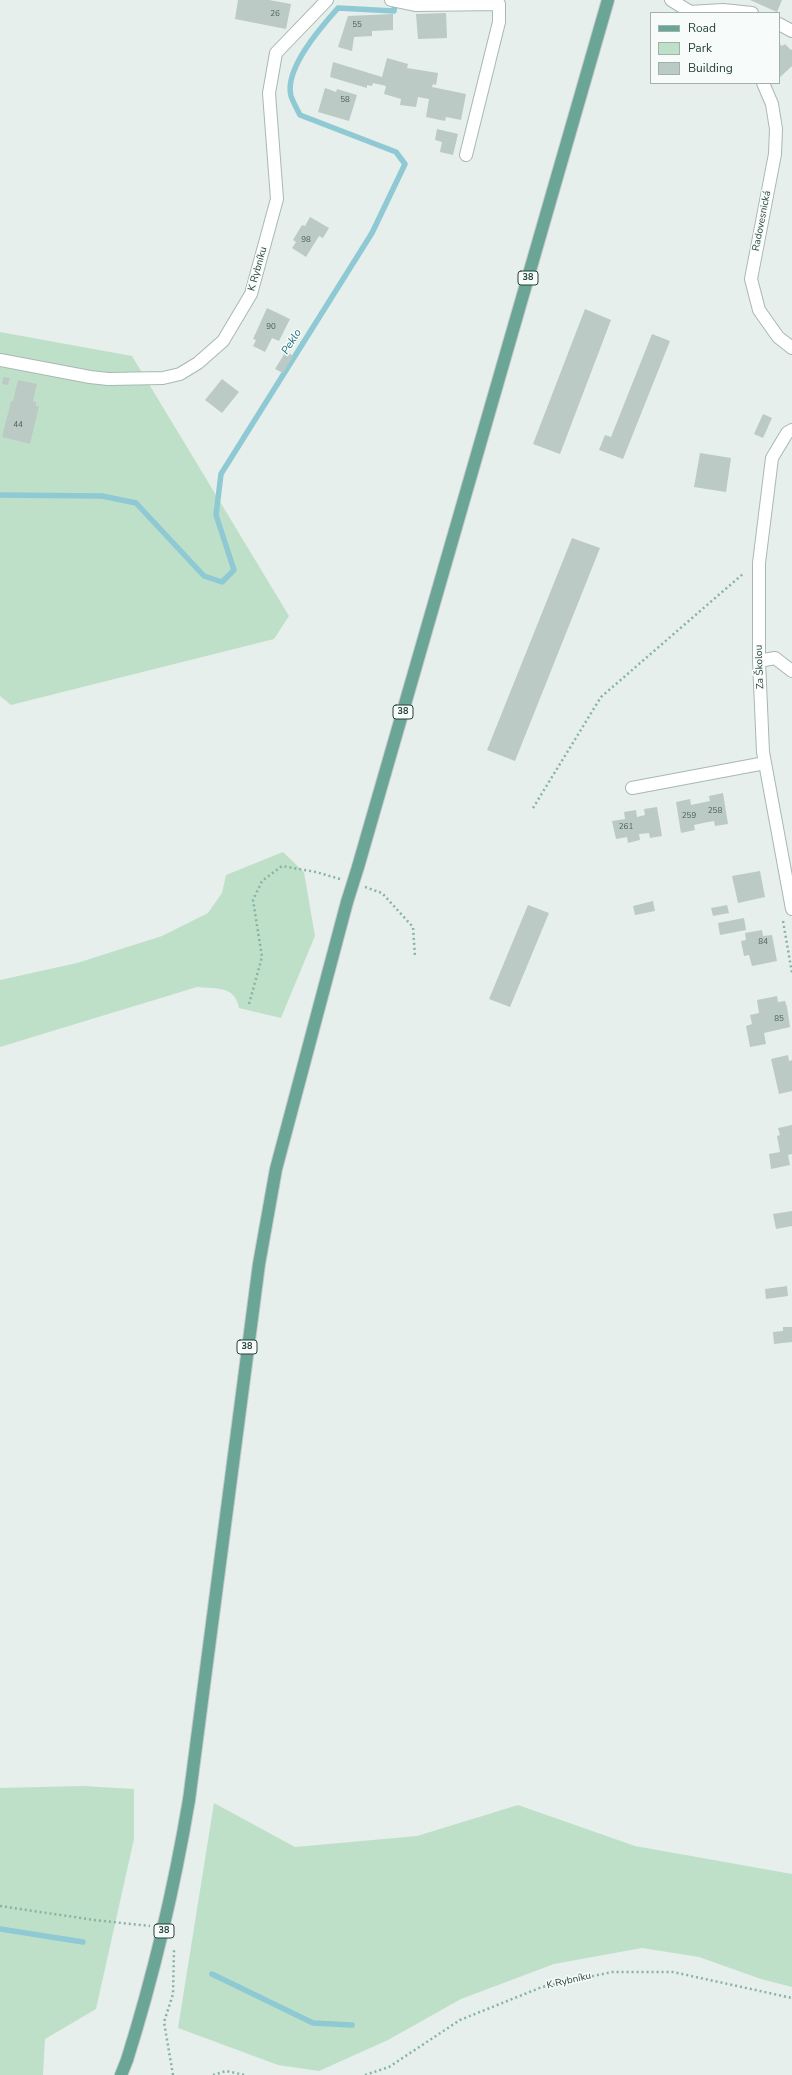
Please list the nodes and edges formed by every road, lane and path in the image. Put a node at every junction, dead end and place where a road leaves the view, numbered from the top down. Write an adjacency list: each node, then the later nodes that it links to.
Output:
1 (327, 0): 12 (street, K Rybníku)
2 (608, 0): 30 (main road, 38, bridge)
3 (671, 0): 5 (street)
4 (395, 1): 10 (street)
5 (690, 12): 6 (street)
6 (743, 12)
7 (780, 25): 8 (street)
8 (792, 31)
9 (763, 84): 11 (street, Radovesnická)
10 (466, 155)
11 (792, 348)
12 (0, 360)
13 (792, 430): 14 (street, Za Školou)
14 (759, 563): 15 (street, Za Školou); 19 (path)
15 (759, 660): 16 (street); 17 (street, Za Školou)
16 (792, 671)
17 (765, 763): 18 (street); 20 (street, Za Školou)
18 (632, 788)
19 (533, 808)
20 (787, 857): 23 (street, Za Školou)
21 (345, 881): 25 (path)
22 (360, 886): 24 (path)
23 (792, 909)
24 (414, 957)
25 (248, 1004)
26 (0, 1906): 27 (path)
27 (153, 1926)
28 (175, 1943): 31 (path)
29 (792, 1998): 34 (path, K Rybníku)
30 (121, 2075)
31 (174, 2075)
32 (212, 2075): 33 (path)
33 (245, 2075)
34 (365, 2075)

